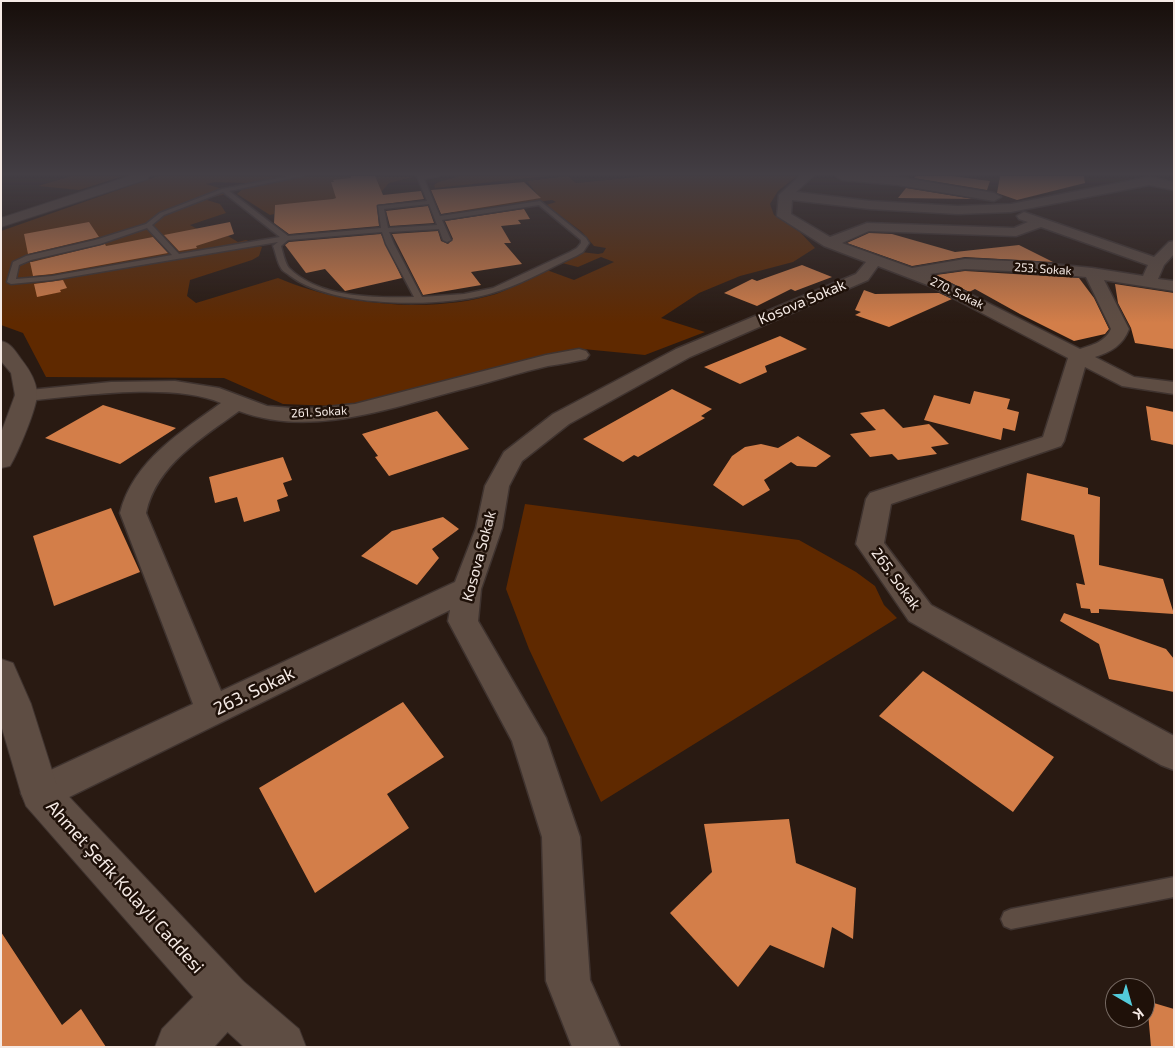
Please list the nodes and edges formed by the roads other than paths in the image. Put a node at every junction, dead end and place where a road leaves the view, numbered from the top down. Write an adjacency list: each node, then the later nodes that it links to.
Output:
1 (148, 225): 14 (lane); 14 (lane)
2 (269, 225): 10 (lane)
3 (384, 225): 9 (lane)
4 (567, 225): 21 (lane)
5 (799, 225): 12 (street, 270. Sokak)
6 (1033, 225): 12 (street)
7 (1048, 225): 16 (street)
8 (442, 227): 9 (lane); 11 (lane)
9 (385, 230): 10 (lane); 21 (lane)
10 (286, 238): 14 (lane); 21 (lane)
11 (447, 240)
12 (829, 243): 15 (street, 270. Sokak)
13 (1174, 245): 16 (street)
14 (178, 257)
15 (875, 260): 18 (street, 270. Sokak); 29 (street, Kosova Sokak)
16 (1157, 263): 19 (street)
17 (1092, 272): 18 (street, 253. Sokak); 19 (street, 253. Sokak); 24 (street)
18 (912, 273): 24 (street, 270. Sokak)
19 (1149, 282): 20 (street, 253. Sokak)
20 (1174, 286)
21 (420, 300)
22 (1, 347): 26 (main road)
23 (579, 355): 27 (street, 261. Sokak)
24 (1078, 356): 25 (street, 270. Sokak); 32 (street, 265. Sokak)
25 (1174, 388)
26 (26, 395): 27 (street, 261. Sokak); 28 (main road)
27 (237, 402): 31 (street)
28 (1, 461)
29 (467, 589): 31 (street, 263. Sokak); 39 (street, Kosova Sokak)
30 (5, 696): 33 (main road, Ahmet Şefik Kolaylı Caddesi)
31 (213, 711): 33 (street, 263. Sokak)
32 (1174, 754)
33 (40, 793): 36 (main road, Ahmet Şefik Kolaylı Caddesi)
34 (1174, 887): 35 (lane)
35 (1012, 918)
36 (226, 998): 37 (main road); 38 (main road, Ahmet Şefik Kolaylı Caddesi)
37 (180, 1047)
38 (281, 1047)
39 (596, 1047)

